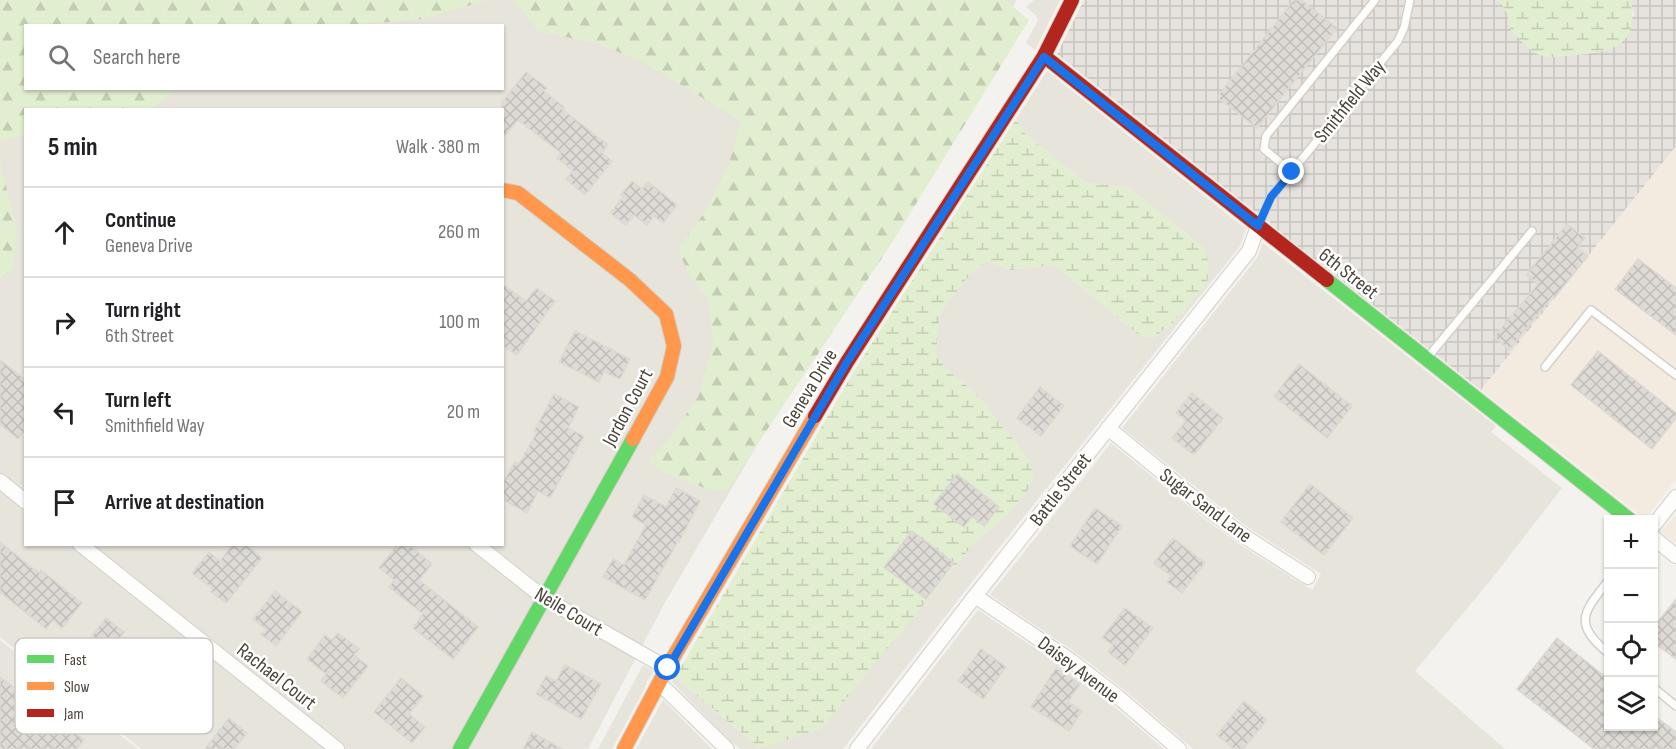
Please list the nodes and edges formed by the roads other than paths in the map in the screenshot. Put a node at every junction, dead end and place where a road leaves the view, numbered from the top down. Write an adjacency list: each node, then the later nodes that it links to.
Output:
1 (1072, 0): 4 (street, Geneva Drive)
2 (1375, 0): 5 (lane)
3 (1408, 0): 5 (lane, Smithfield Way)
4 (1044, 57): 7 (street, 6th Street); 29 (street, Geneva Drive)
5 (1292, 172): 7 (lane, Smithfield Way)
6 (504, 190): 25 (street, Jordon Court)
7 (1258, 226): 9 (street, 6th Street); 12 (street, Battle Street)
8 (1532, 231): 9 (lane)
9 (1427, 359): 16 (street, 6th Street)
10 (1545, 367): 11 (lane)
11 (1676, 375)
12 (1108, 428): 22 (street, Sugar Sand Lane); 24 (street, Battle Street)
13 (0, 481): 15 (street)
14 (1676, 497): 17 (street)
15 (24, 500)
16 (1625, 515)
17 (1658, 519)
18 (1658, 542): 21 (street)
19 (83, 546): 26 (street, Rachael Court)
20 (479, 546): 25 (street, Neile Court)
21 (1676, 556)
22 (1308, 577)
23 (1604, 586): 27 (lane)
24 (975, 596): 37 (street, Battle Street); 38 (street, Daisey Avenue)
25 (544, 598): 29 (street, Neile Court); 34 (street)
26 (198, 638)
27 (1604, 648)
28 (213, 650): 33 (street, Rachael Court)
29 (668, 668): 30 (street, Geneva Drive)
30 (659, 683): 35 (street, Geneva Drive); 36 (street)
31 (1658, 692): 32 (lane)
32 (1676, 706)
33 (337, 749)
34 (460, 749)
35 (624, 749)
36 (727, 749)
37 (857, 749)
38 (1179, 749)

